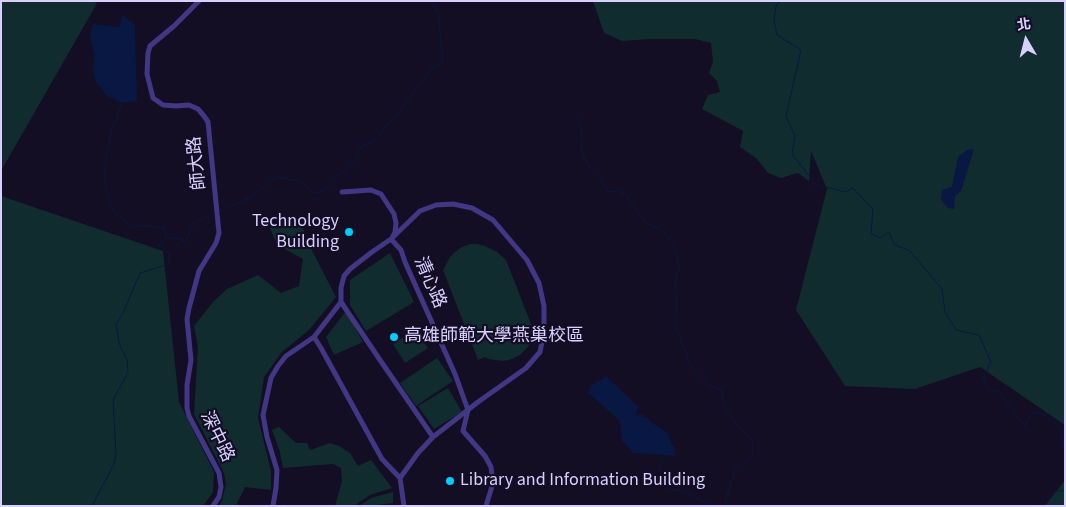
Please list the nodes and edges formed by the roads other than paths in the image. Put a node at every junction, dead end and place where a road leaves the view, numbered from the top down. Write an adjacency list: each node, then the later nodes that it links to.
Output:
1 (199, 1): 5 (street, 師大路)
2 (342, 192): 3 (street)
3 (391, 239): 4 (street); 7 (street, 清心路); 7 (street)
4 (341, 302): 6 (street); 8 (street)
5 (187, 319): 11 (street, 深中路)
6 (314, 337): 9 (street); 10 (street)
7 (468, 410): 8 (street); 13 (street, 清心路)
8 (433, 437): 9 (street)
9 (400, 478): 12 (street)
10 (275, 505)
11 (214, 506)
12 (404, 506)
13 (486, 506)

